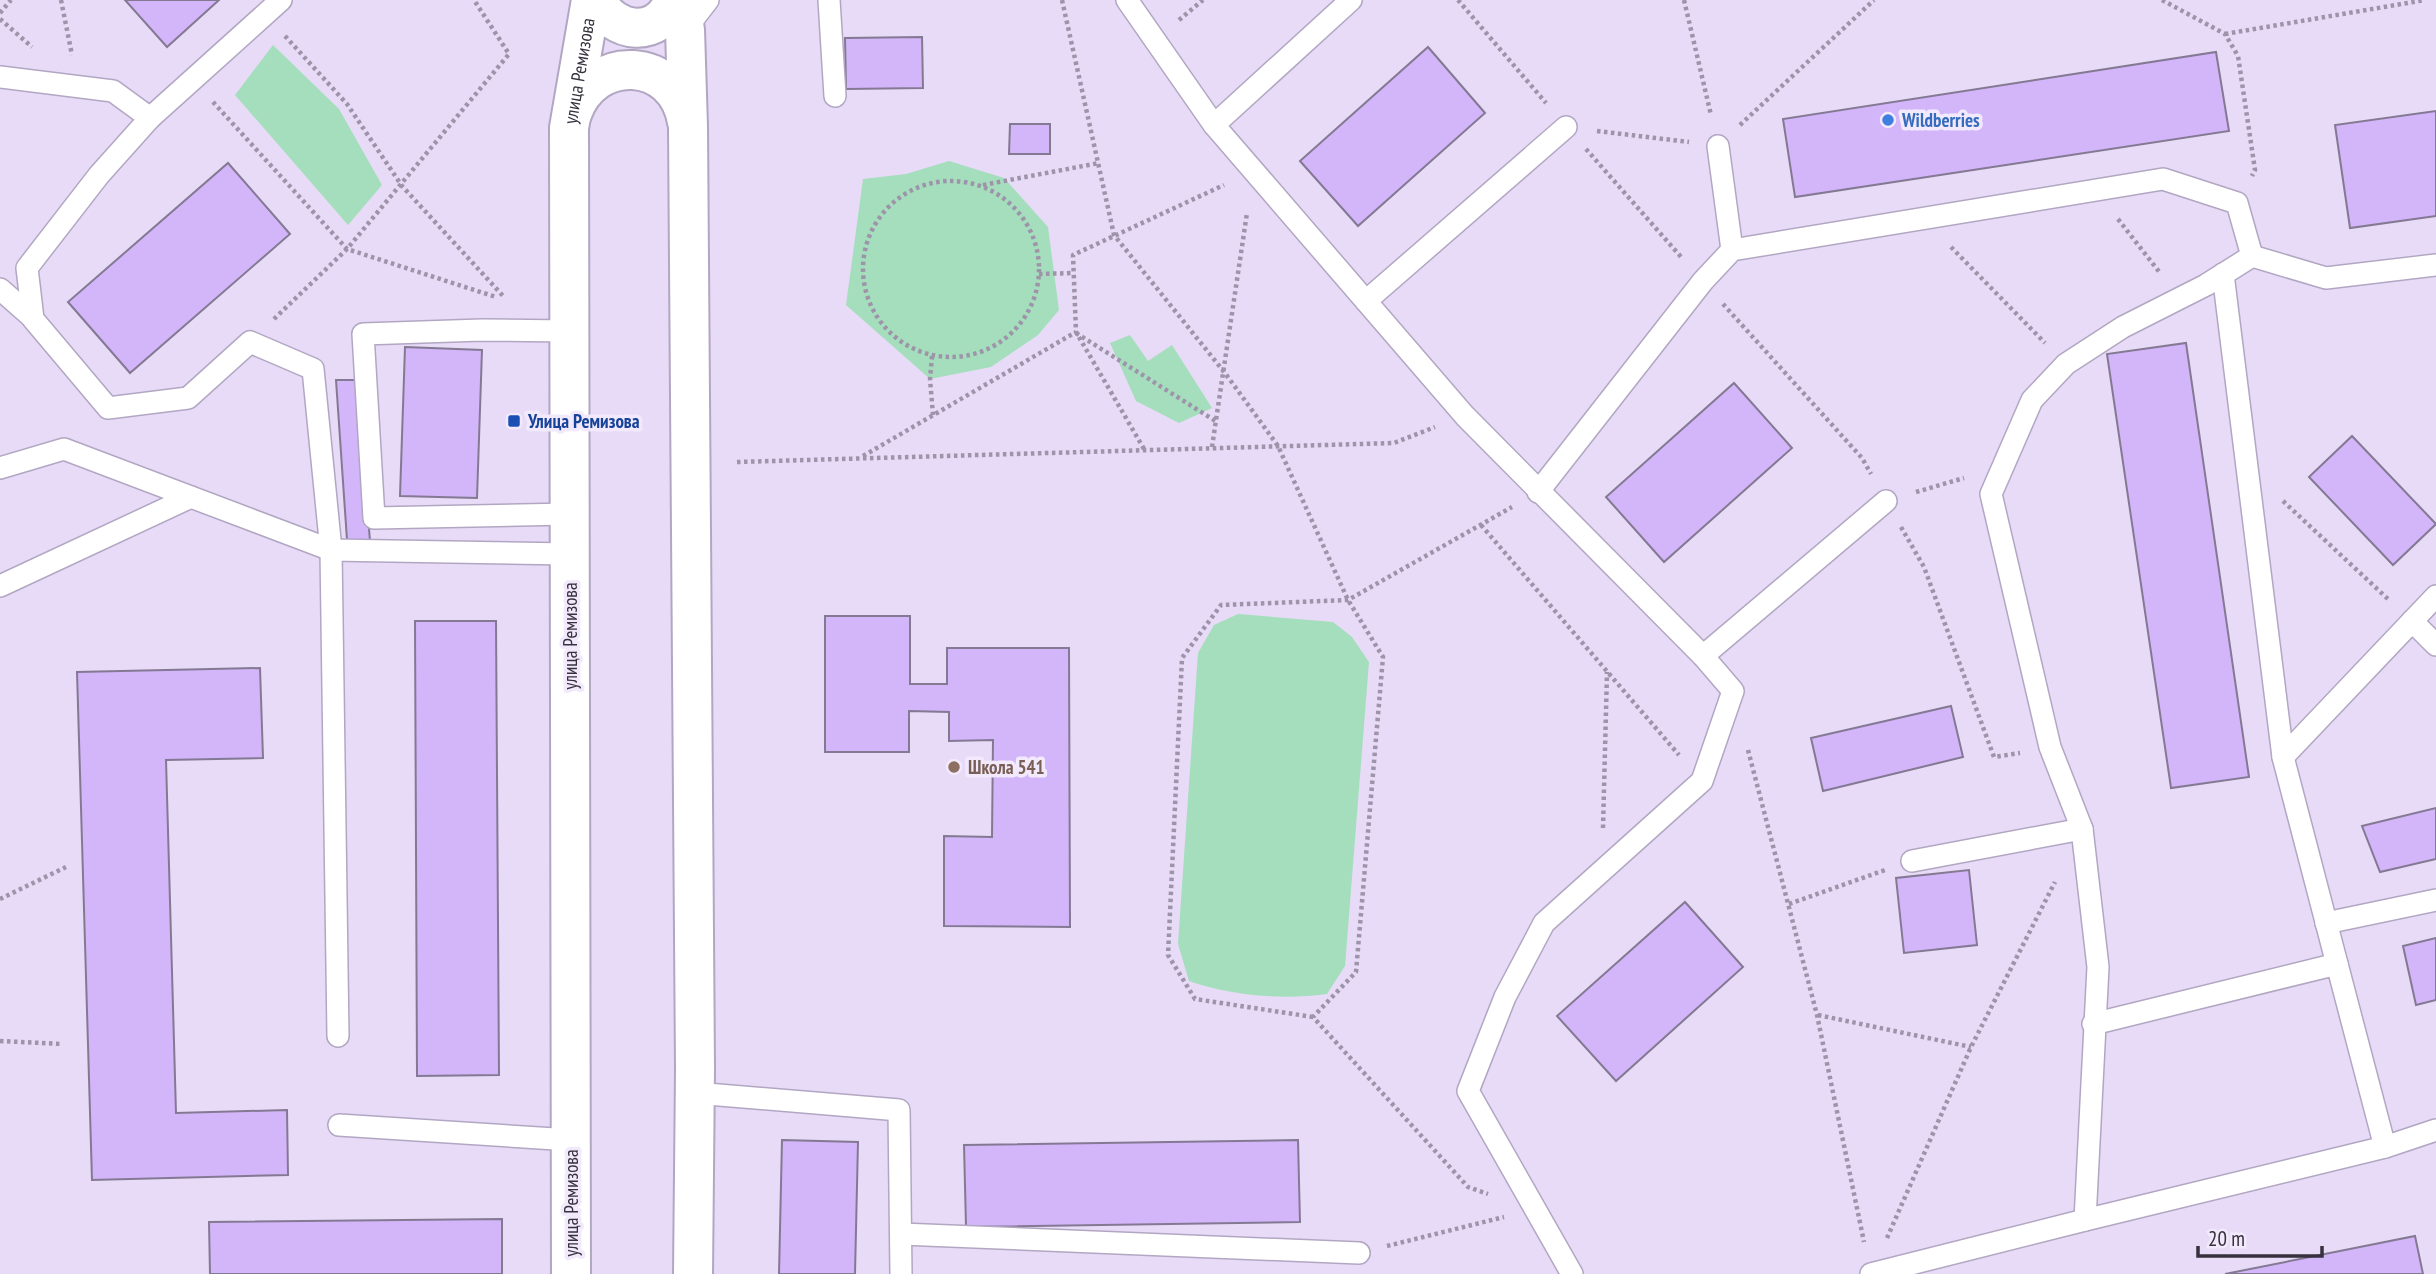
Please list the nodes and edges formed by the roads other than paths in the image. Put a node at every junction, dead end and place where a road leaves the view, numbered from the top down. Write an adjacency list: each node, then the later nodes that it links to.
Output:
1 (281, 0): 10 (lane)
2 (593, 0): 7 (street); 14 (street, улица Ремизова)
3 (708, 0): 7 (lane)
4 (829, 0): 9 (lane)
5 (1127, 0): 11 (lane)
6 (1351, 0): 11 (lane)
7 (680, 10): 12 (street)
8 (0, 77): 10 (lane)
9 (835, 96)
10 (150, 118): 22 (lane)
11 (1214, 125): 21 (lane)
12 (688, 127): 14 (street); 44 (street)
13 (1566, 127): 21 (lane)
14 (569, 128): 23 (street, улица Ремизова)
15 (1718, 146): 16 (lane)
16 (1732, 250): 17 (lane); 25 (lane)
17 (2252, 256): 18 (lane); 19 (lane)
18 (2436, 265)
19 (2223, 274): 36 (lane); 37 (lane)
20 (0, 289): 22 (lane)
21 (1366, 301): 25 (lane)
22 (33, 318): 29 (lane)
23 (569, 331): 28 (street, улица Ремизова); 28 (lane)
24 (0, 468): 26 (lane)
25 (1538, 492): 35 (lane)
26 (191, 498): 29 (lane); 31 (lane)
27 (1886, 500): 35 (lane)
28 (569, 514): 30 (street, улица Ремизова)
29 (331, 550): 30 (lane); 43 (lane)
30 (570, 554): 47 (street, улица Ремизова)
31 (0, 586)
32 (2436, 596): 33 (lane)
33 (2412, 621): 34 (lane); 36 (lane)
34 (2436, 645)
35 (1703, 656): 55 (lane)
36 (2283, 757): 40 (lane)
37 (2082, 829): 38 (lane); 42 (lane)
38 (1912, 860)
39 (2436, 900): 40 (lane)
40 (2326, 923): 41 (lane)
41 (2337, 964): 42 (lane); 48 (lane)
42 (2093, 1024): 49 (lane)
43 (338, 1036)
44 (695, 1093): 50 (lane); 53 (street)
45 (339, 1125): 47 (lane)
46 (2436, 1130): 48 (lane)
47 (571, 1140): 52 (street, улица Ремизова)
48 (2385, 1147): 49 (lane)
49 (2085, 1220): 56 (lane)
50 (901, 1234): 51 (lane); 54 (lane)
51 (1359, 1253)
52 (571, 1274)
53 (693, 1274)
54 (901, 1274)
55 (1572, 1274)
56 (1871, 1274)

